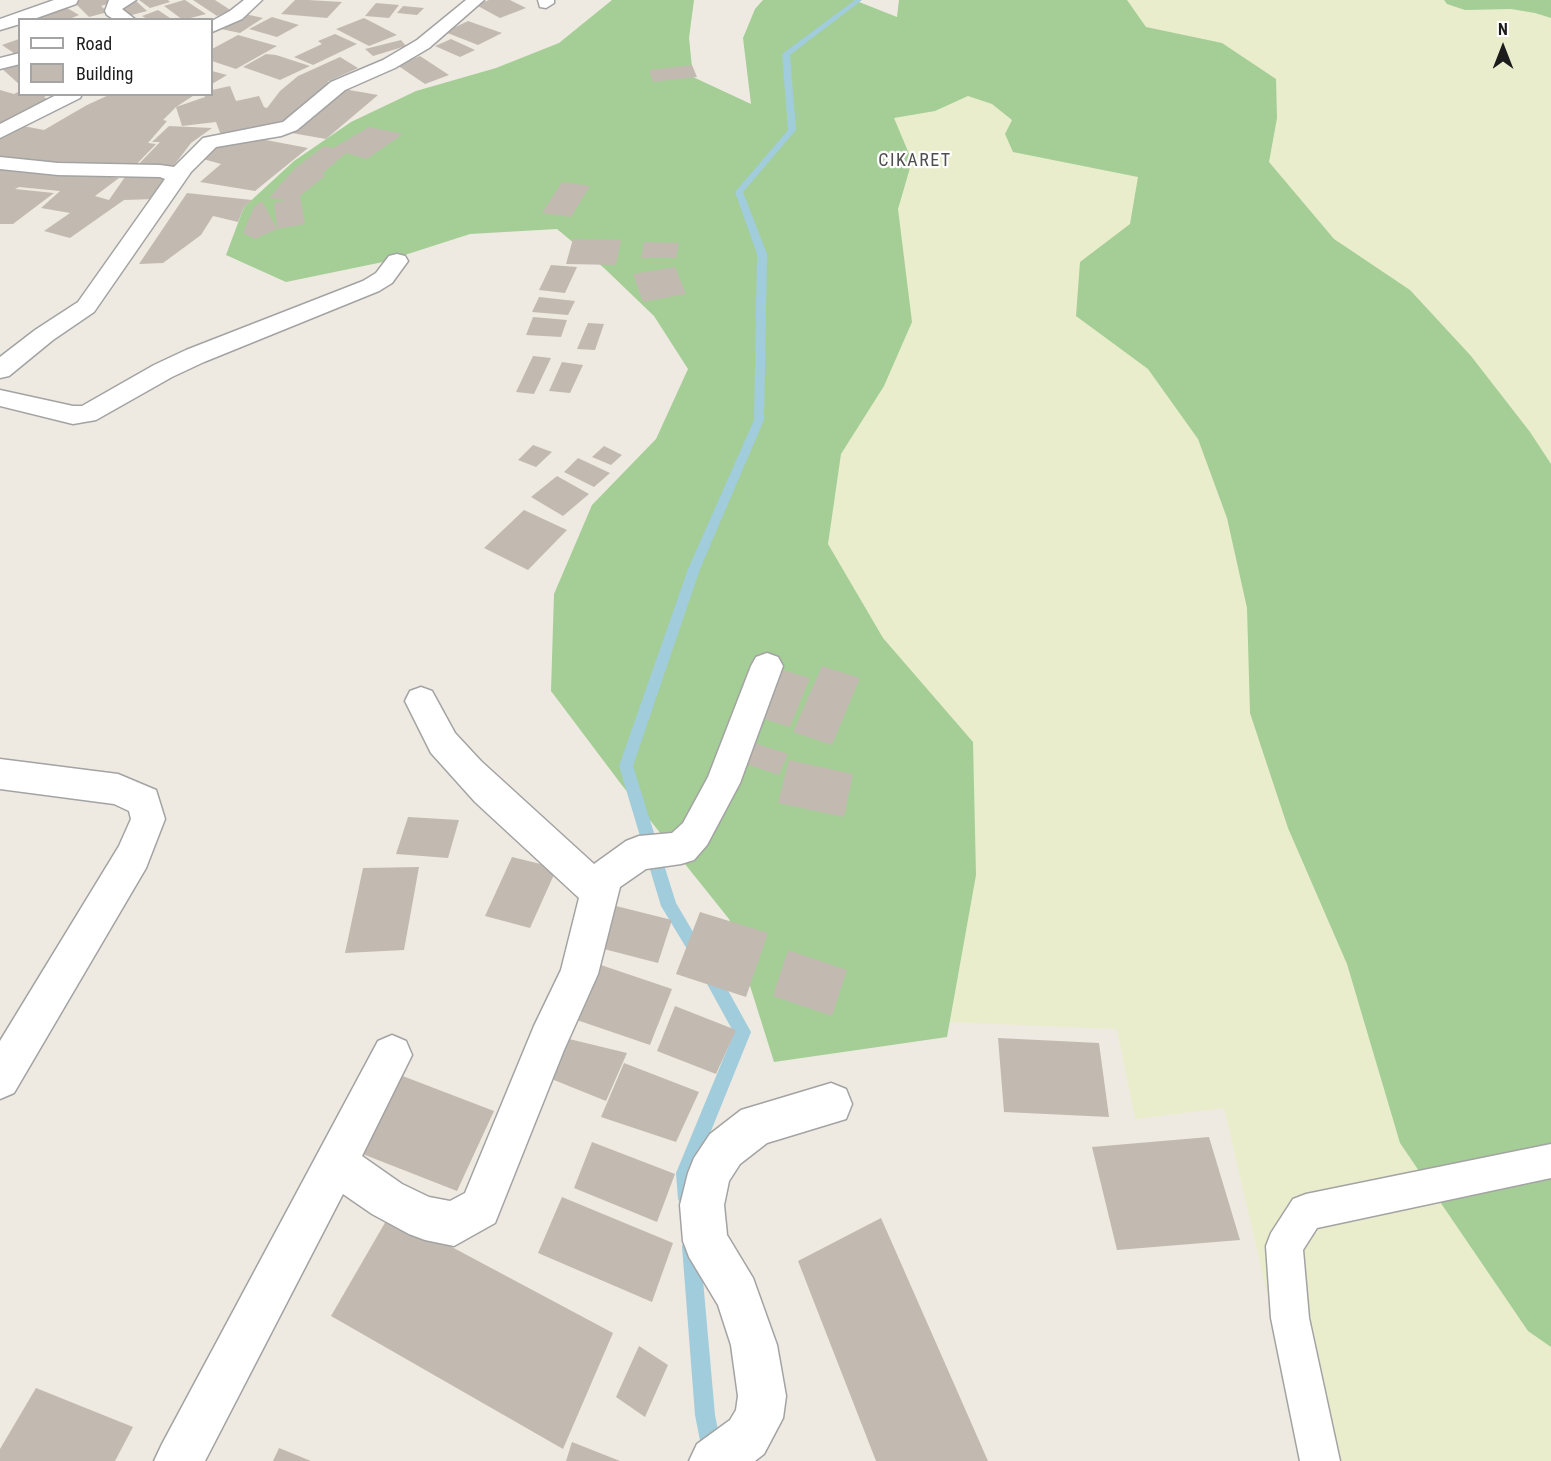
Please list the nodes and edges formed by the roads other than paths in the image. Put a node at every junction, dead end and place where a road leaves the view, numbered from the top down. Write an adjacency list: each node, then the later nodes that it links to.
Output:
1 (69, 0): 6 (street)
2 (128, 0): 7 (street)
3 (254, 0): 9 (street)
4 (476, 0): 15 (street)
5 (18, 18): 8 (street)
6 (19, 18)
7 (125, 18)
8 (0, 25)
9 (213, 26)
10 (18, 59): 11 (street)
11 (0, 64)
12 (69, 96): 13 (street)
13 (0, 132)
14 (0, 163): 15 (street)
15 (177, 178): 17 (street)
16 (397, 261): 18 (street)
17 (0, 370)
18 (0, 398)
19 (767, 666): 22 (street)
20 (421, 701): 22 (street)
21 (0, 774): 24 (street)
22 (603, 884): 27 (street)
23 (392, 1055): 27 (street)
24 (0, 1079)
25 (831, 1104): 28 (street)
26 (1551, 1161): 30 (lane)
27 (336, 1163): 29 (street)
28 (731, 1449)
29 (179, 1461)
30 (1320, 1461)

